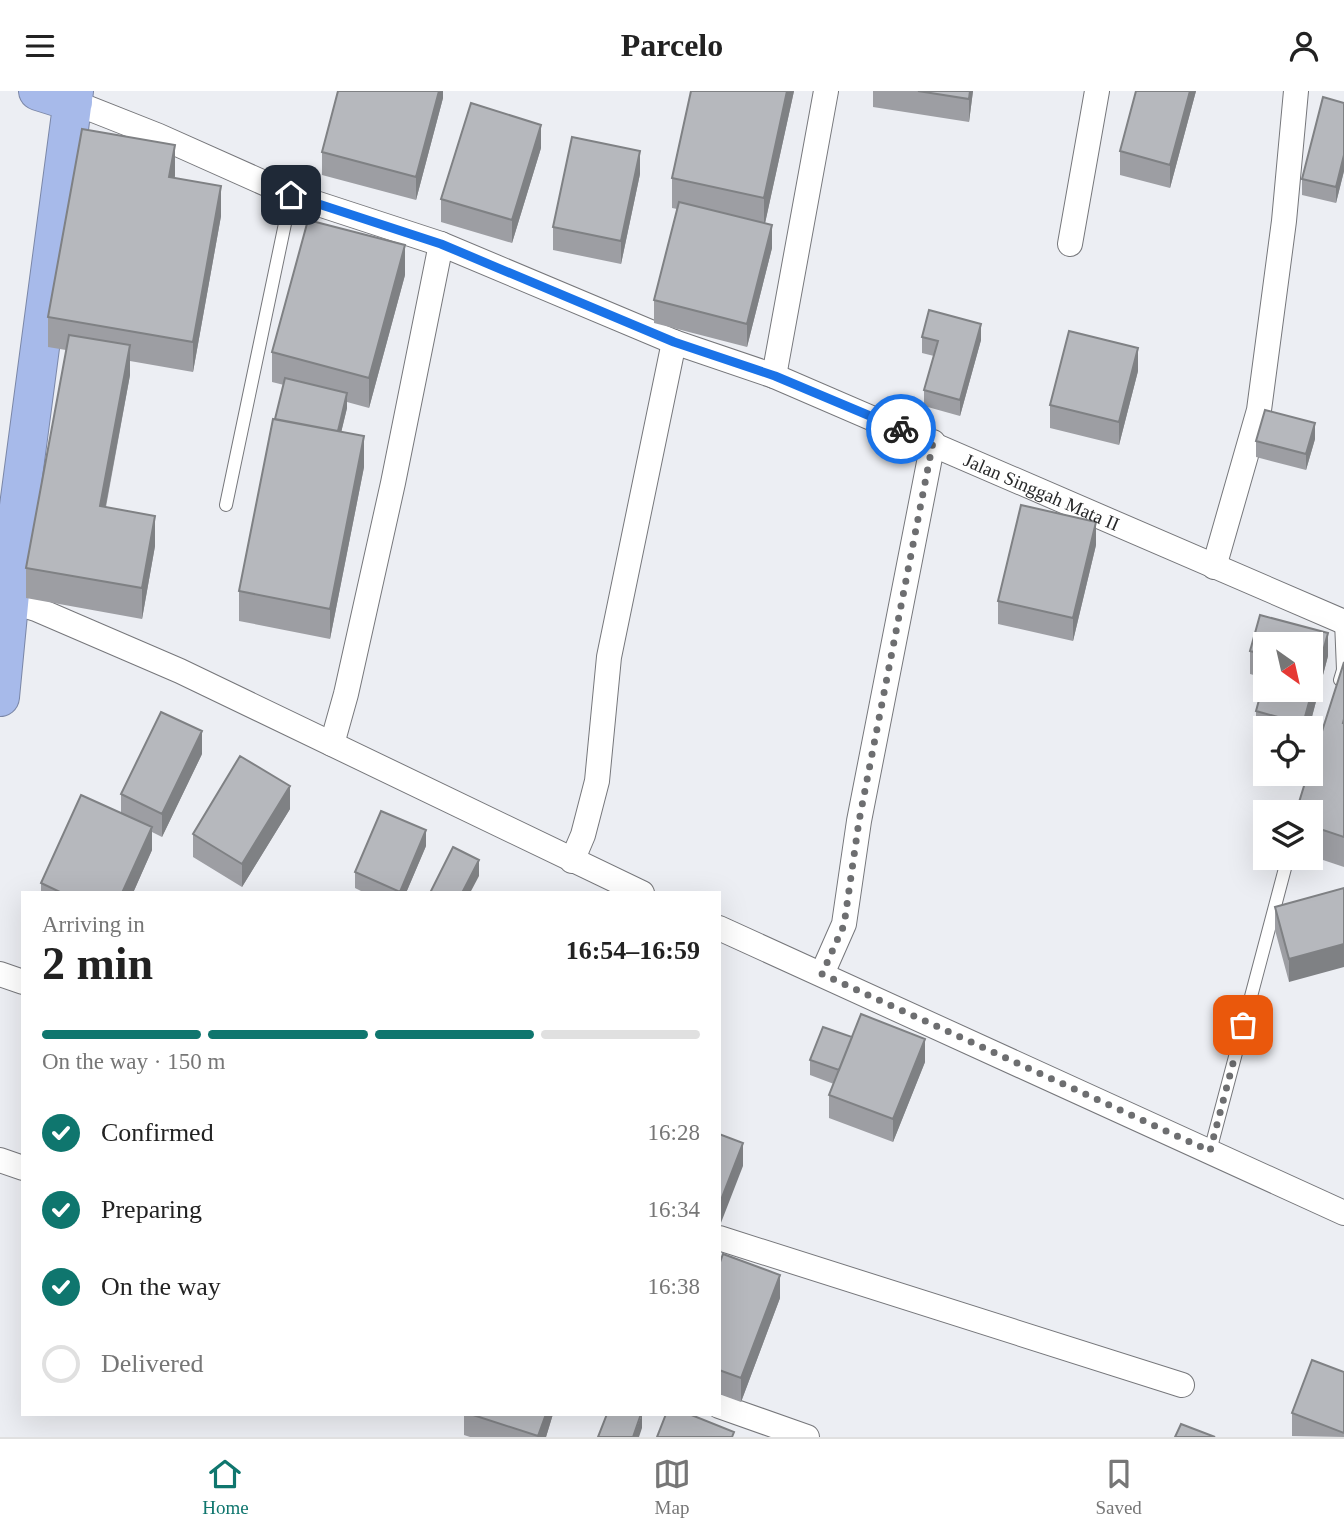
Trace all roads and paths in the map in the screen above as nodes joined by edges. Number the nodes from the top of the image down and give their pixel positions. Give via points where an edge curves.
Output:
1 (826, 91) edge
2 (1097, 91) edge
3 (1296, 91) edge
4 (61, 95) edge
5 (291, 195) junction
6 (441, 244) junction
7 (1070, 244) dead end
8 (674, 342) junction
9 (775, 376) junction
10 (933, 442) junction
11 (226, 505) dead end
12 (1214, 567) junction
13 (7, 592) edge
14 (1343, 622) edge
15 (1335, 696) edge
16 (0, 697) edge
17 (334, 735) junction
18 (572, 861) junction
19 (1285, 870) edge
20 (638, 891) edge
21 (721, 929) edge
22 (0, 974) edge
23 (822, 974) junction
24 (21, 981) edge
25 (1210, 1151) junction
26 (0, 1160) edge
27 (21, 1167) edge
28 (1344, 1213) edge
29 (721, 1239) edge
30 (1182, 1385) dead end
31 (721, 1407) edge
32 (807, 1437) edge

1 - 9 street
2 - 7 street
3 - 12 street via 1259,410
4 - 5 street, Jalan Singgah Mata II
4 - 13 highway
5 - 6 street, Jalan Singgah Mata II
5 - 11 lane
6 - 8 street, Jalan Singgah Mata II
6 - 17 street via 393,483
8 - 9 street, Jalan Singgah Mata II
8 - 18 street via 609,657 597,781
9 - 10 street, Jalan Singgah Mata II
10 - 12 street, Jalan Singgah Mata II
10 - 23 street via 859,821 844,925
12 - 14 street, Jalan Singgah Mata II
13 - 16 highway
13 - 17 street via 36,609
14 - 15 lane via 1343,670
17 - 18 street
18 - 20 street
19 - 25 lane
21 - 23 street
22 - 24 street
23 - 25 street
25 - 28 street
26 - 27 street
29 - 30 street
31 - 32 street

